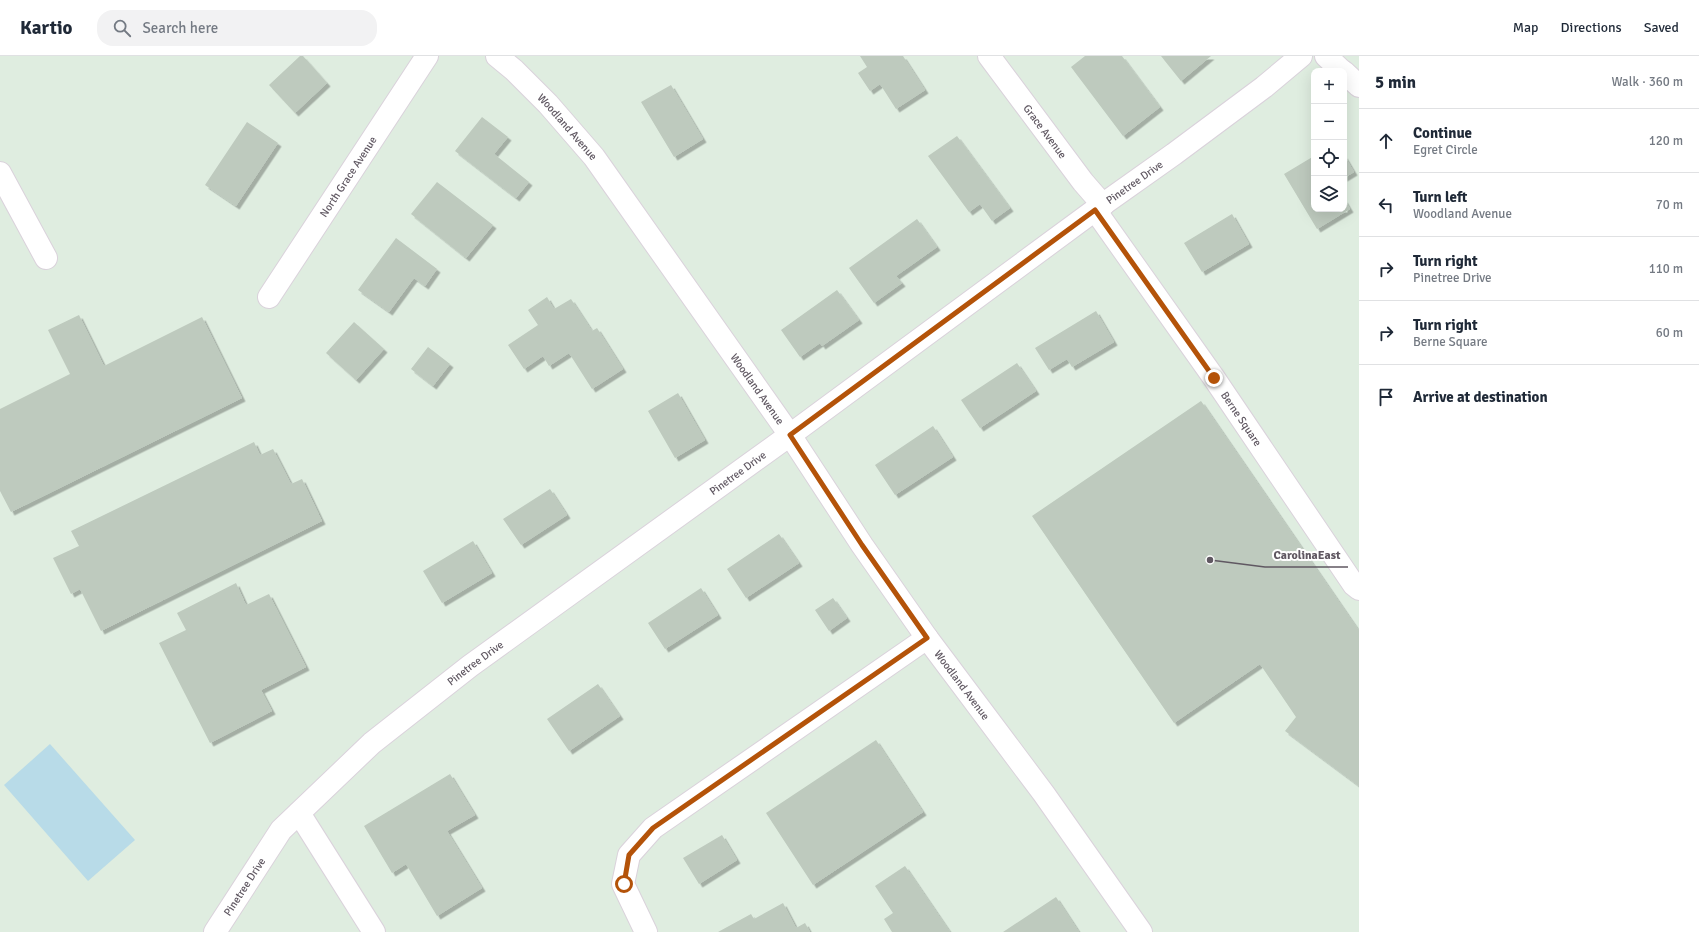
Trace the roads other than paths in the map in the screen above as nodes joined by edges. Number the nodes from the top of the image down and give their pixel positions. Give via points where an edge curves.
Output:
1 (427, 56) edge
2 (497, 56) edge
3 (989, 56) edge
4 (1302, 56) edge
5 (1326, 56) edge
6 (1339, 68) edge
7 (1347, 76) edge
8 (1359, 86) edge
9 (0, 173) edge
10 (1099, 208) junction
11 (46, 258) dead end
12 (269, 297) dead end
13 (790, 435) junction
14 (1359, 589) edge
15 (927, 638) junction
16 (299, 813) junction
17 (215, 932) edge
18 (374, 932) edge
19 (646, 932) edge
20 (1141, 932) edge

1 - 12 street, North Grace Avenue
2 - 13 street, Woodland Avenue via 548,104 594,157
3 - 10 street, Grace Avenue via 1083,182
4 - 10 street, Pinetree Drive
5 - 6 street
7 - 8 street
9 - 11 street
10 - 13 street, Pinetree Drive
10 - 14 street, Berne Square
13 - 15 street, Woodland Avenue
13 - 16 street, Pinetree Drive via 470,666 372,743
15 - 19 street via 653,828 629,855 624,884
15 - 20 street, Woodland Avenue via 1044,794
16 - 17 street, Pinetree Drive via 281,830
16 - 18 street

